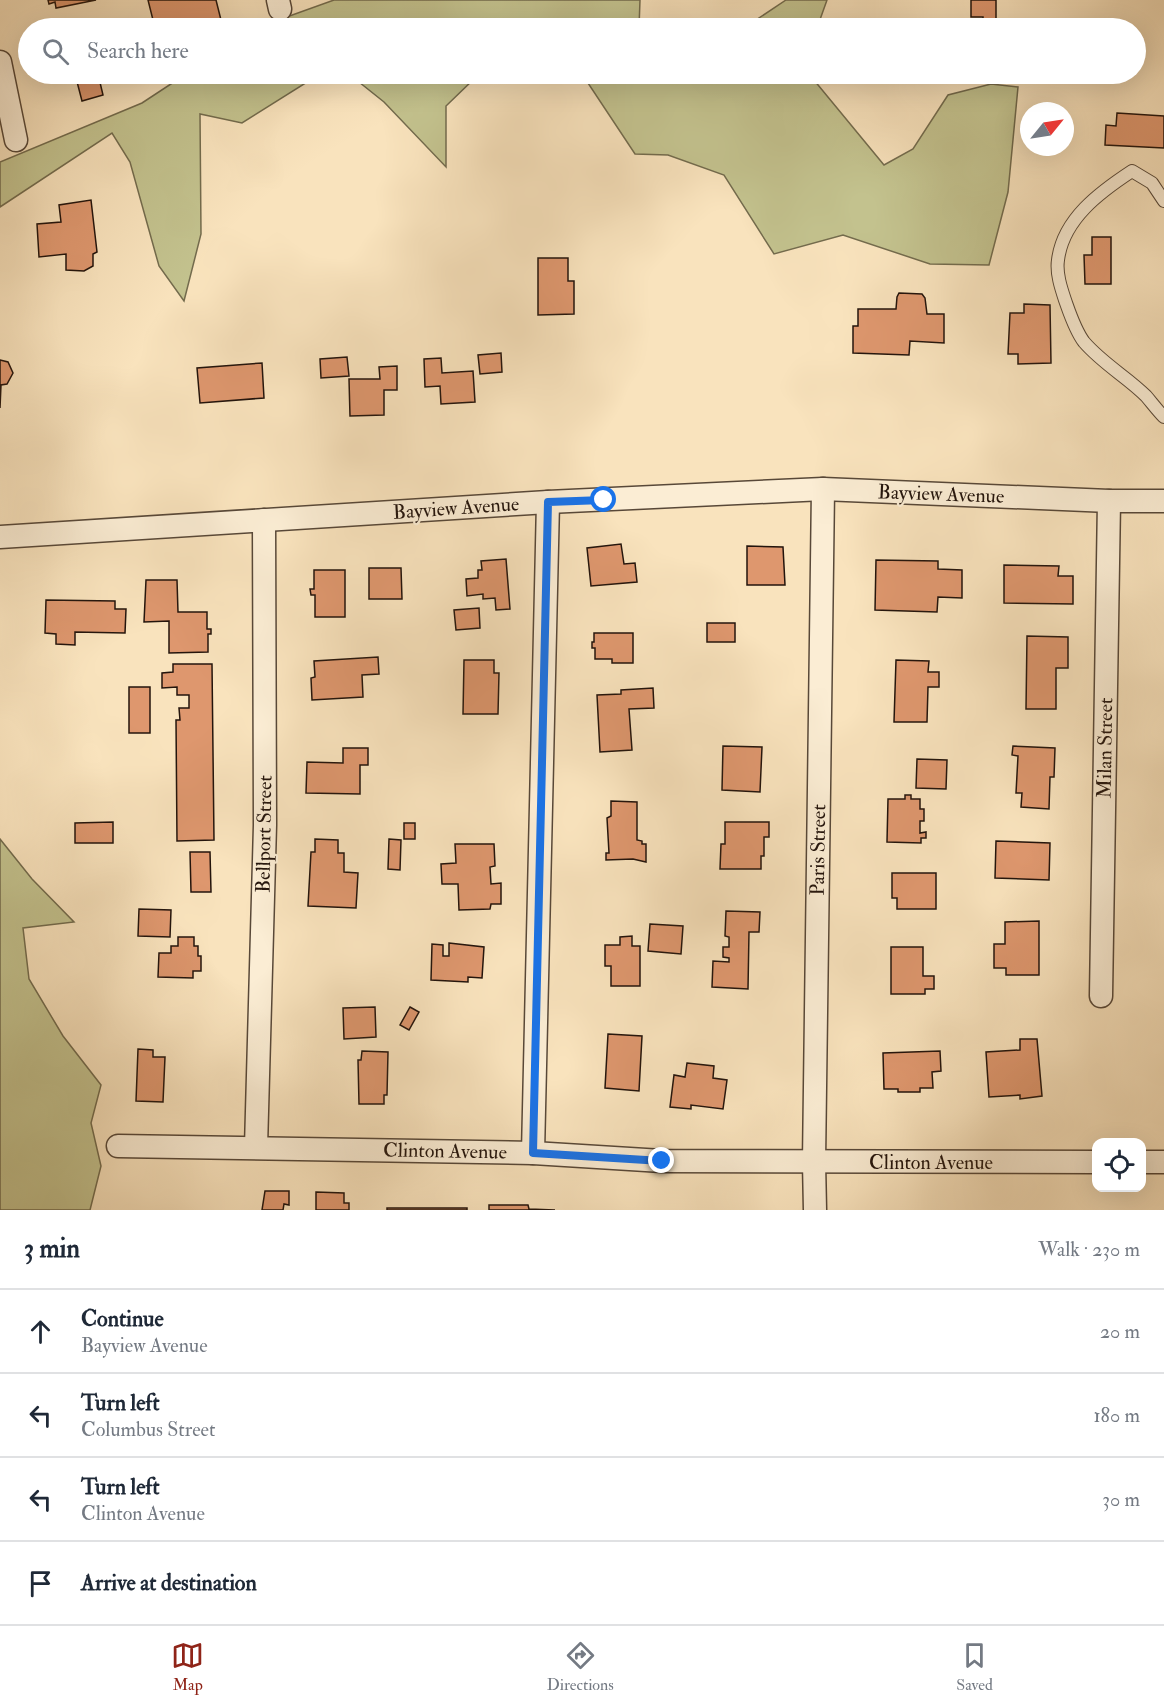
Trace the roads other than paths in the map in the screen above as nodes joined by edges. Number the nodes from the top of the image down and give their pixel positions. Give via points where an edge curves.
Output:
1 (0, 62) edge
2 (16, 140) dead end
3 (1164, 201) edge
4 (1164, 417) edge
5 (823, 489) junction
6 (1109, 501) junction
7 (1164, 501) edge
8 (548, 502) junction
9 (264, 520) junction
10 (0, 537) edge
11 (1101, 996) dead end
12 (118, 1146) dead end
13 (256, 1148) junction
14 (533, 1153) junction
15 (814, 1162) junction
16 (1092, 1162) edge
17 (1146, 1162) edge
18 (1164, 1162) edge
19 (815, 1210) edge

1 - 2 street
3 - 4 lane via 1152,183 1132,171 1079,213 1063,239 1058,261 1060,285 1083,340
5 - 6 street, Bayview Avenue
5 - 8 street, Bayview Avenue
5 - 15 street, Paris Street
6 - 7 street, Bayview Avenue
6 - 11 street, Milan Street
8 - 9 street, Bayview Avenue
8 - 14 street
9 - 10 street, Bayview Avenue
9 - 13 street, Bellport Street via 265,825
12 - 13 street, Clinton Avenue
13 - 14 street, Clinton Avenue
14 - 15 street, Clinton Avenue via 662,1161
15 - 16 street, Clinton Avenue
15 - 19 street, Paris Street
17 - 18 street

